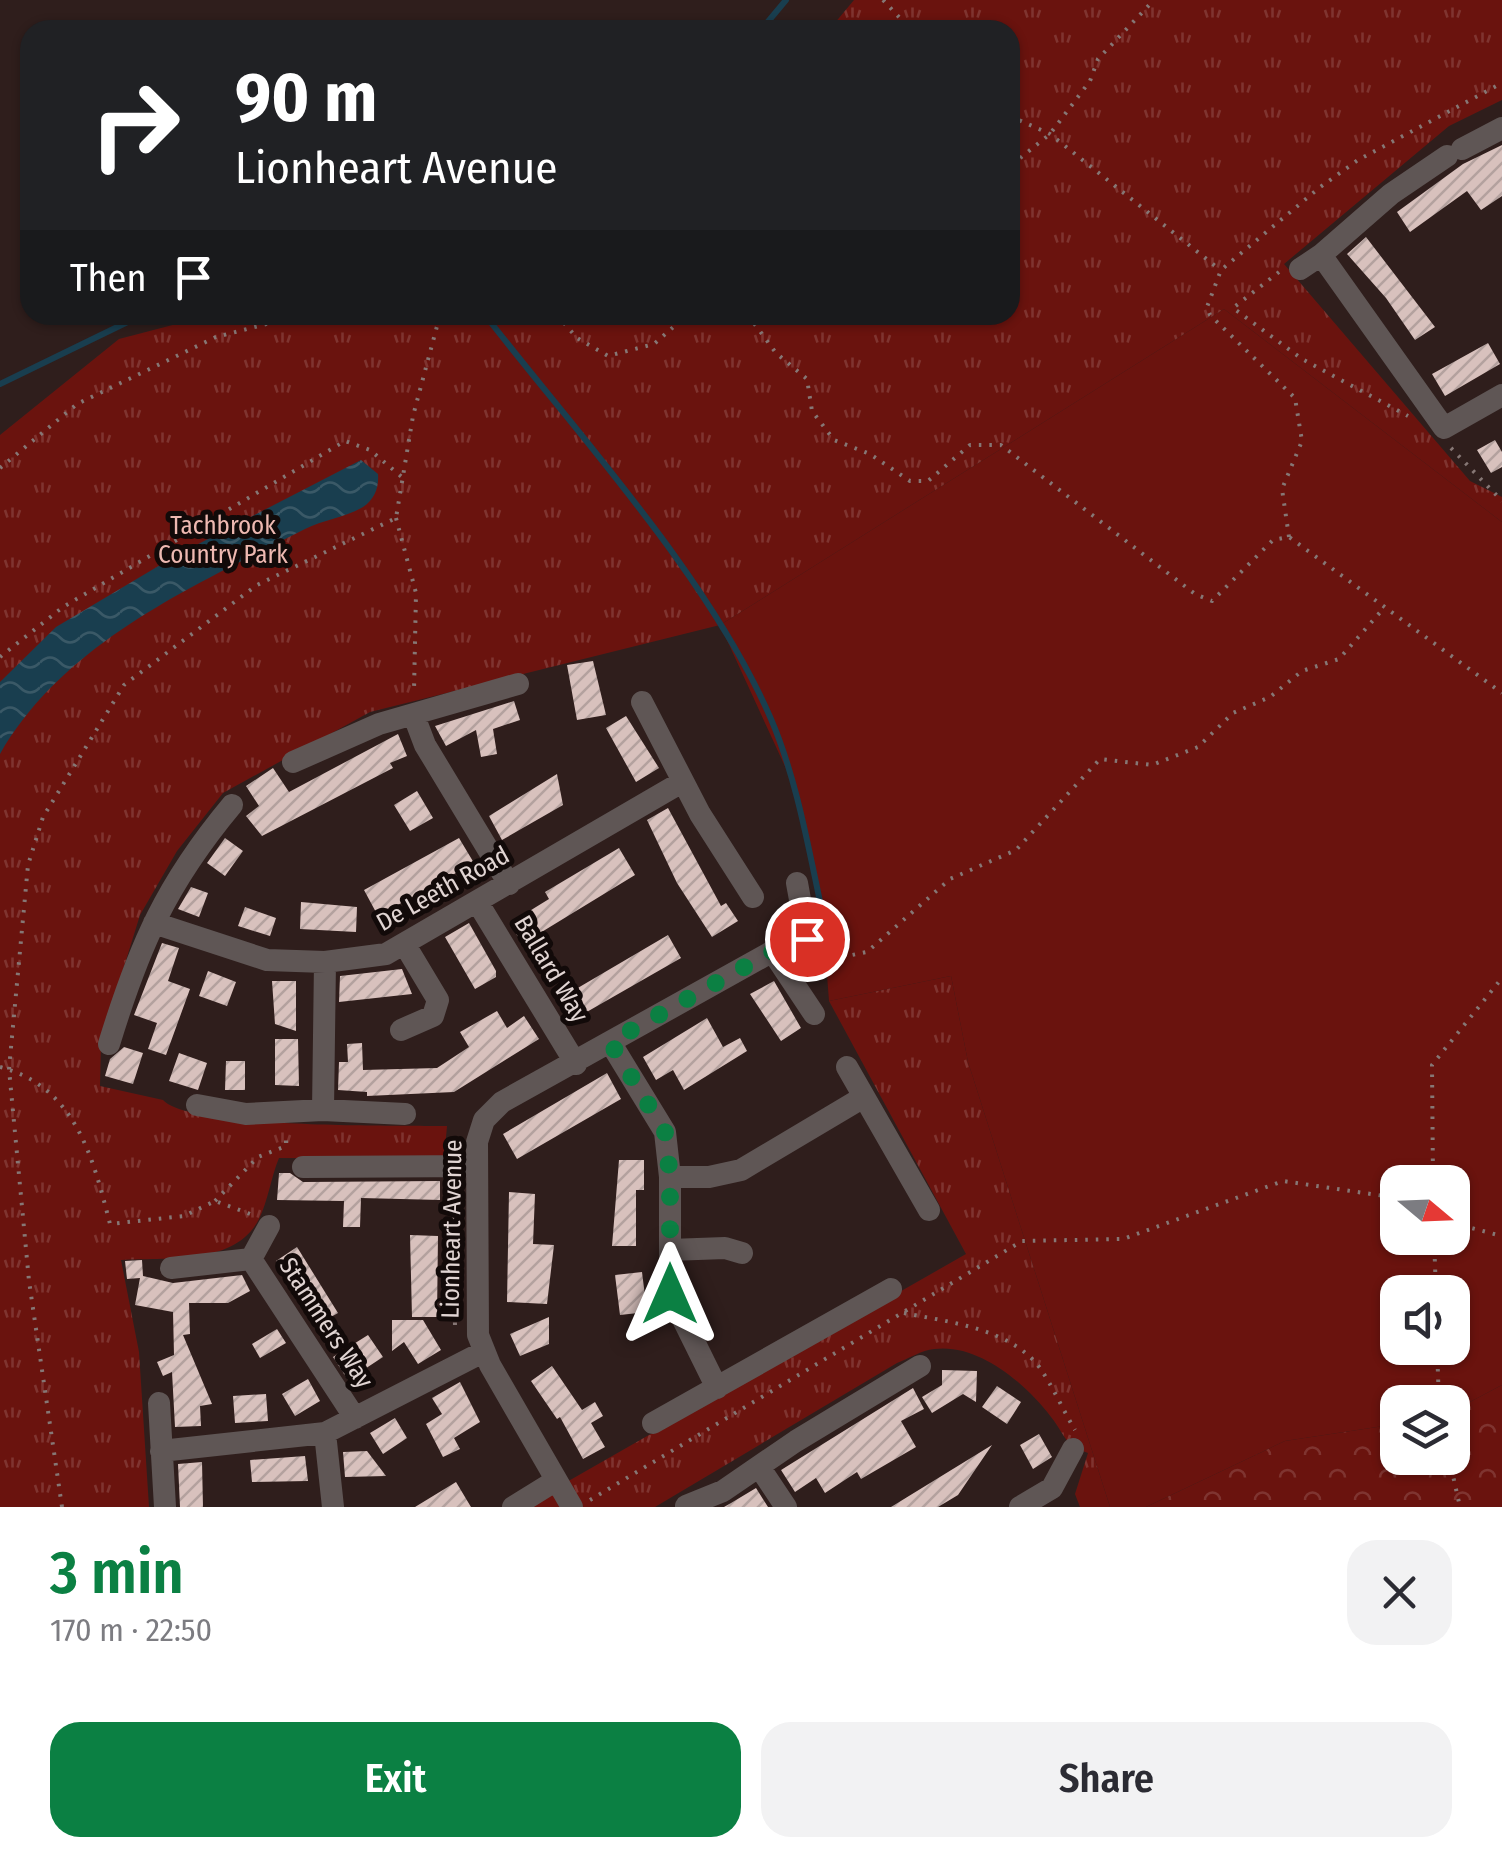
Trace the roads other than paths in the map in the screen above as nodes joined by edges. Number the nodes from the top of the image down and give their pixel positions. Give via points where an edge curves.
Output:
1 (1502, 128) edge
2 (1329, 248) junction
3 (1300, 268) dead end
4 (1502, 395) edge
5 (518, 684) dead end
6 (642, 702) dead end
7 (414, 716) junction
8 (293, 762) dead end
9 (682, 782) junction
10 (232, 805) dead end
11 (797, 882) dead end
12 (509, 884) junction
13 (753, 897) dead end
14 (478, 903) junction
15 (154, 923) junction
16 (805, 928) junction
17 (405, 945) junction
18 (772, 951) junction
19 (325, 962) junction
20 (822, 963) road end
21 (814, 1014) dead end
22 (401, 1030) dead end
23 (610, 1042) junction
24 (109, 1044) dead end
25 (576, 1064) junction
26 (846, 1067) dead end
27 (862, 1098) junction
28 (197, 1105) dead end
29 (323, 1110) junction
30 (406, 1114) dead end
31 (303, 1157) road end
32 (478, 1166) junction
33 (670, 1176) junction
34 (929, 1210) dead end
35 (269, 1226) road end
36 (670, 1250) junction
37 (742, 1253) dead end
38 (250, 1259) junction
39 (171, 1268) dead end
40 (891, 1288) dead end
41 (472, 1357) junction
42 (920, 1366) dead end
43 (717, 1388) junction
44 (159, 1403) dead end
45 (355, 1418) junction
46 (653, 1423) dead end
47 (326, 1433) junction
48 (161, 1450) junction
49 (1074, 1450) road end
50 (760, 1468) junction
51 (555, 1481) junction
52 (1058, 1497) edge
53 (686, 1506) edge
54 (165, 1507) edge
55 (333, 1507) edge
56 (513, 1507) edge
57 (575, 1507) edge
58 (786, 1507) edge
59 (1020, 1507) edge

1 - 2 street via 1391,194
2 - 3 street
2 - 4 street via 1444,428
5 - 7 street
6 - 9 street
7 - 8 street
7 - 12 street
9 - 12 street, De Leeth Road
9 - 13 street
10 - 15 street via 175,881
11 - 16 street
12 - 14 street, De Leeth Road
14 - 17 street, De Leeth Road
14 - 25 street, Ballard Way
15 - 19 street, De Leeth Road via 250,958
15 - 24 street via 136,956
16 - 18 street, Lionheart Avenue
16 - 20 street
17 - 19 street, De Leeth Road
17 - 22 street via 438,1000 434,1016
18 - 21 street
18 - 23 street, Lionheart Avenue
19 - 29 street
23 - 25 street, Lionheart Avenue
23 - 33 street via 665,1132
25 - 32 street, Lionheart Avenue via 492,1110 480,1131
26 - 27 street
27 - 33 street via 741,1170 709,1178
27 - 34 street
28 - 29 street via 246,1114
29 - 30 street
31 - 32 street
32 - 41 street, Lionheart Avenue via 478,1335
33 - 36 street
35 - 38 street, Stammers Way
36 - 37 street
36 - 43 street via 676,1312
38 - 39 street, Stammers Way
38 - 45 street, Stammers Way
40 - 43 street
41 - 45 street
41 - 51 street, Lionheart Avenue
42 - 50 street
43 - 46 street
44 - 48 street
45 - 47 street
47 - 48 street
47 - 55 street
48 - 54 street
49 - 52 street
50 - 53 street
50 - 58 street
51 - 56 street
51 - 57 street, Lionheart Avenue
52 - 59 street

